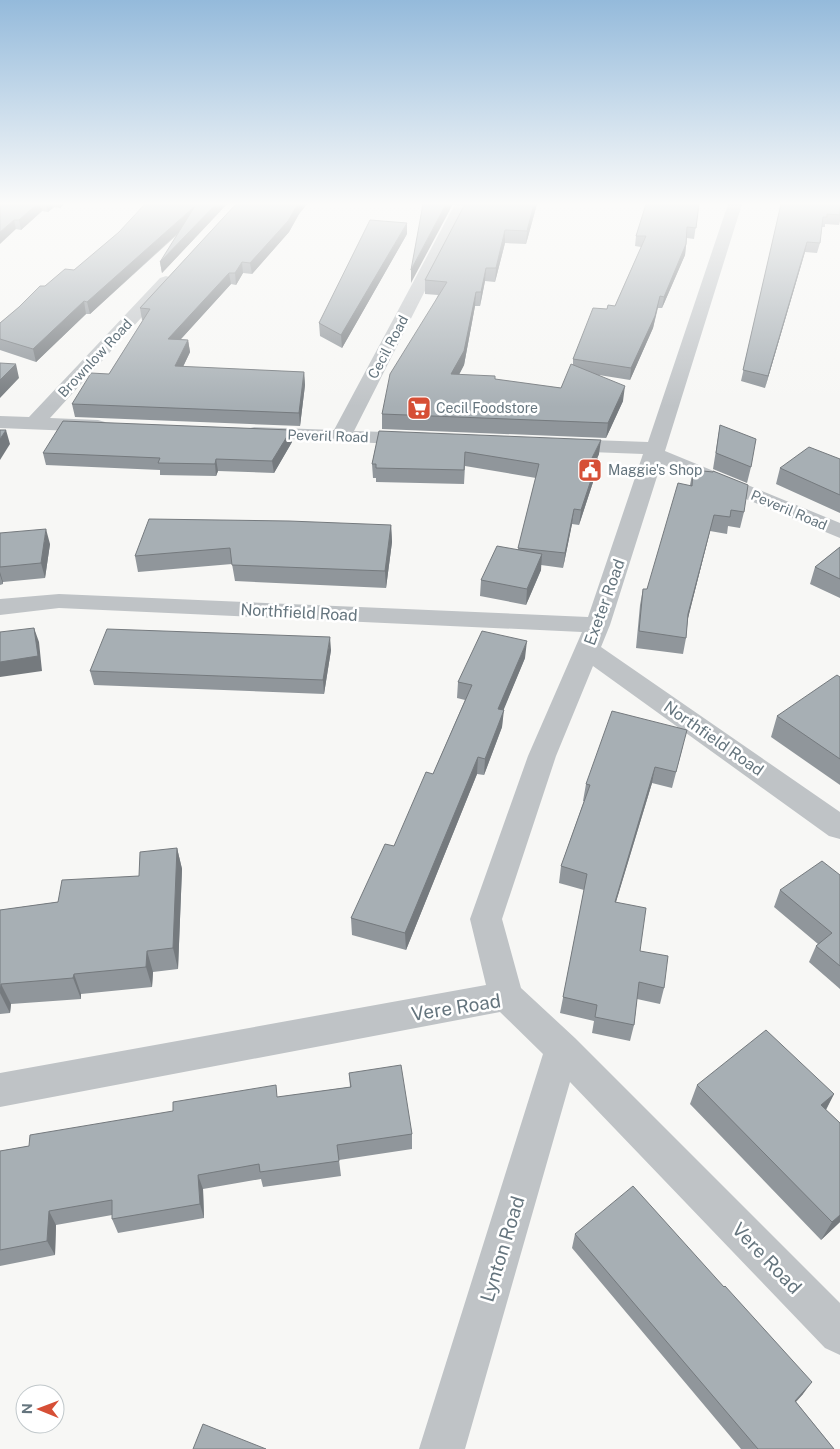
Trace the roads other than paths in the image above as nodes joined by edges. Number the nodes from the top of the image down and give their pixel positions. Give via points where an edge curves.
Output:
1 (175, 272) edge
2 (427, 272) edge
3 (713, 272) edge
4 (0, 422) edge
5 (34, 423) junction
6 (112, 426) edge
7 (231, 432) edge
8 (341, 436) junction
9 (435, 440) edge
10 (541, 444) edge
11 (655, 451) junction
12 (840, 531) edge
13 (0, 608) edge
14 (592, 637) junction
15 (840, 828) edge
16 (506, 996) junction
17 (562, 1049) junction
18 (0, 1090) edge
19 (840, 1333) edge
20 (442, 1449) edge

1 - 5 street, Brownlow Road
2 - 8 street, Cecil Road
3 - 11 street, Exeter Road
4 - 5 street
5 - 6 street
7 - 8 street, Peveril Road
8 - 9 street, Peveril Road
10 - 11 street, Peveril Road
11 - 12 street, Peveril Road
11 - 14 street, Exeter Road
13 - 14 street, Northfield Road via 59,600
14 - 15 street, Northfield Road
14 - 16 street, Exeter Road via 542,756 486,919
16 - 17 street, Vere Road
16 - 18 street, Vere Road
17 - 19 street, Vere Road
17 - 20 street, Lynton Road

